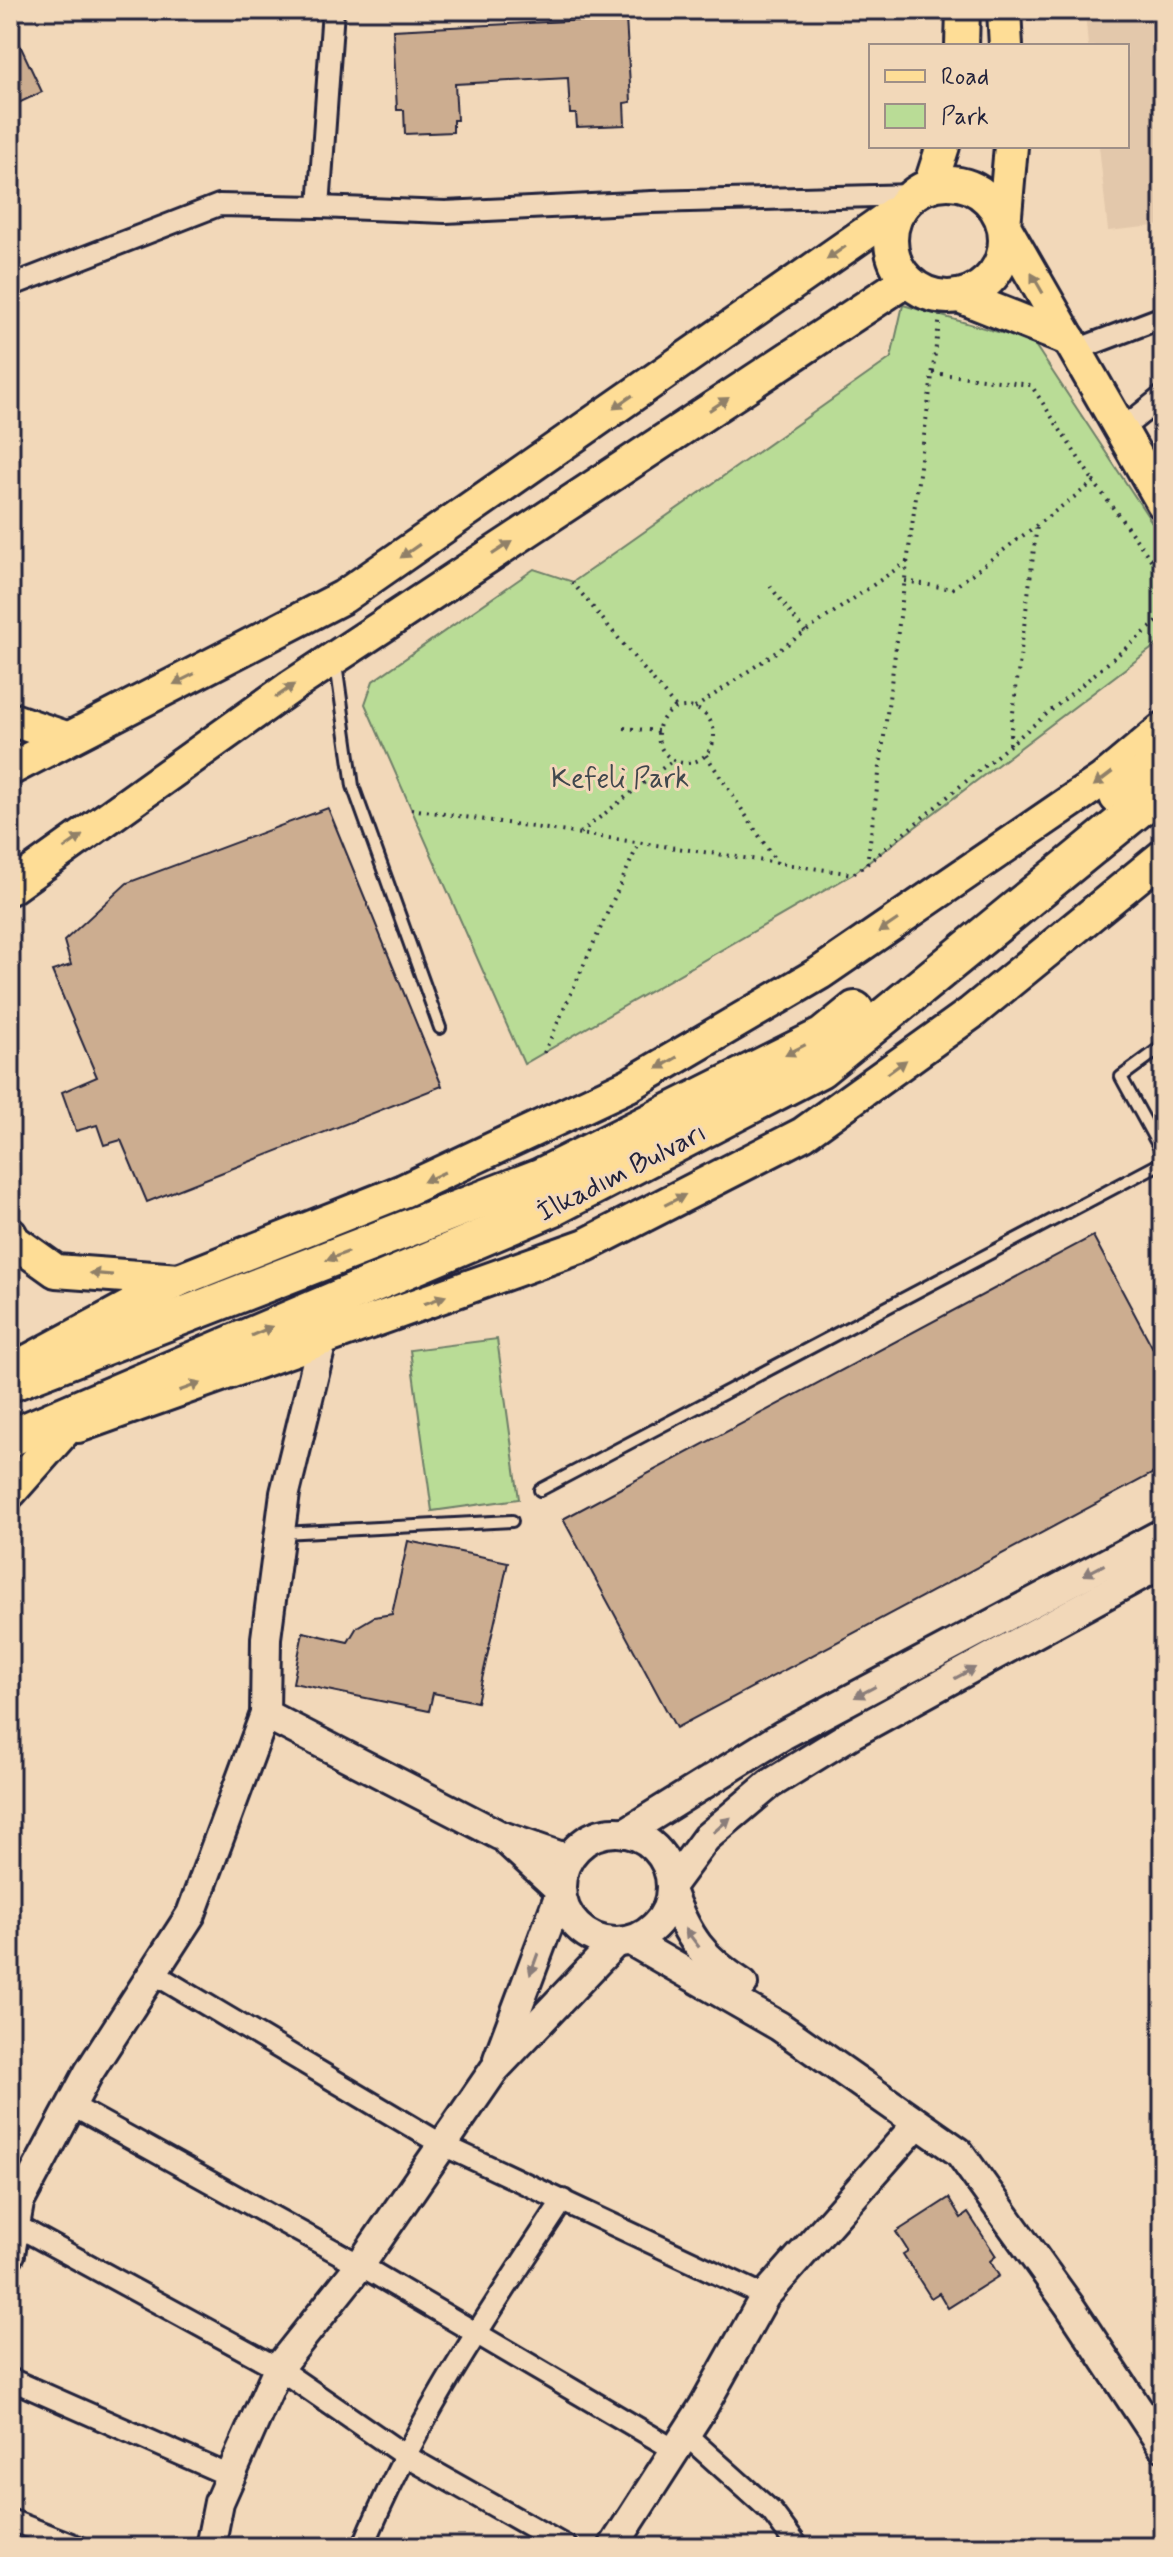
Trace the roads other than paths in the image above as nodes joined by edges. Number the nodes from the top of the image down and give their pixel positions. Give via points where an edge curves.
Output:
1 (333, 10) edge
2 (963, 10) edge
3 (1004, 10) edge
4 (962, 44) edge
5 (1006, 44) edge
6 (942, 148) edge
7 (1011, 148) edge
8 (914, 196) junction
9 (319, 207) junction
10 (1004, 226) junction
11 (907, 280) junction
12 (10, 286) edge
13 (950, 306) junction
14 (1163, 317) edge
15 (1073, 345) junction
16 (1163, 396) edge
17 (1121, 430) junction
18 (1163, 503) edge
19 (335, 658) junction
20 (10, 719) edge
21 (1163, 729) edge
22 (66, 738) junction
23 (1163, 759) edge
24 (10, 769) edge
25 (1163, 789) edge
26 (1163, 856) edge
27 (10, 888) edge
28 (440, 1028) dead end
29 (1163, 1046) edge
30 (1163, 1154) edge
31 (1163, 1162) edge
32 (546, 1192) junction
33 (10, 1234) edge
34 (179, 1280) junction
35 (322, 1341) junction
36 (10, 1371) edge
37 (10, 1383) edge
38 (65, 1430) junction
39 (10, 1438) edge
40 (10, 1447) edge
41 (540, 1490) dead end
42 (10, 1492) edge
43 (512, 1521) dead end
44 (280, 1533) junction
45 (1163, 1533) edge
46 (1163, 1563) edge
47 (265, 1714) junction
48 (625, 1833) junction
49 (499, 1835) junction
50 (568, 1859) junction
51 (671, 1888) junction
52 (561, 1891) junction
53 (623, 1942) junction
54 (153, 1973) junction
55 (494, 2070) junction
56 (71, 2105) junction
57 (917, 2124) junction
58 (441, 2144) junction
59 (946, 2144) junction
60 (563, 2200) junction
61 (15, 2225) junction
62 (10, 2254) edge
63 (360, 2265) junction
64 (765, 2296) junction
65 (475, 2335) junction
66 (278, 2368) junction
67 (10, 2379) edge
68 (680, 2442) junction
69 (1163, 2447) edge
70 (404, 2455) junction
71 (230, 2476) junction
72 (10, 2520) edge
73 (79, 2547) edge
74 (210, 2547) edge
75 (363, 2547) edge
76 (567, 2547) edge
77 (613, 2547) edge
78 (798, 2547) edge

1 - 9 street
2 - 4 main road
3 - 5 main road
6 - 8 main road
7 - 10 main road
8 - 9 street via 445,212
8 - 10 main road via 958,184 984,195
8 - 11 main road via 892,226 891,246
8 -> 22 main road via 343,597
9 - 12 street via 219,205
10 - 13 main road via 1005,244 996,270 977,290
15 -> 10 main road
11 - 13 main road
19 -> 11 main road
13 - 15 main road
14 - 15 street
15 - 17 main road
16 - 17 street
17 - 18 main road
27 -> 19 main road
19 - 28 lane via 353,786
20 - 22 main road
21 -> 34 main road via 1102,780 820,973 629,1085 403,1191
22 - 24 main road
23 -> 32 highway, İlkadım Bulvarı via 823,1036
25 - 32 highway, İlkadım Bulvarı via 820,1069
35 -> 26 main road, İlkadım Bulvarı via 586,1245 803,1134 971,1013
29 - 30 lane via 1121,1077
31 - 41 lane
32 -> 37 highway, İlkadım Bulvarı
39 -> 32 highway, İlkadım Bulvarı
34 -> 33 main road via 56,1271
34 - 36 main road
38 -> 35 main road, İlkadım Bulvarı
35 - 44 street
38 - 40 main road, İlkadım Bulvarı
38 - 42 main road
43 - 44 lane
44 - 47 street via 266,1638
45 -> 48 street via 783,1735
51 -> 46 street via 706,1838 770,1784
47 - 49 street
47 - 54 street via 191,1914
48 - 50 street via 593,1838
48 - 51 street via 657,1850 668,1866
49 - 50 street
49 - 52 street
50 - 52 street
51 - 53 street via 661,1920
59 -> 51 street via 901,2091 713,1965 685,1931
52 - 53 street via 572,1921 599,1940
52 -> 55 street
53 - 55 street
53 - 57 street via 779,2026
54 - 56 street
54 - 58 street
55 - 58 street
56 - 61 street via 19,2203
56 - 63 street
57 - 59 street
57 - 64 street
58 - 60 street
58 - 63 street
59 - 69 street via 959,2152 1069,2305
60 - 64 street
60 - 65 street
61 - 62 street
61 - 66 street
63 - 65 street
63 - 66 street
64 - 68 street
65 - 68 street
65 - 70 street
66 - 70 street
66 - 71 street
67 - 71 street
68 - 77 street
68 - 78 street via 772,2512
70 - 75 street
70 - 76 street
71 - 74 street
72 - 73 street

